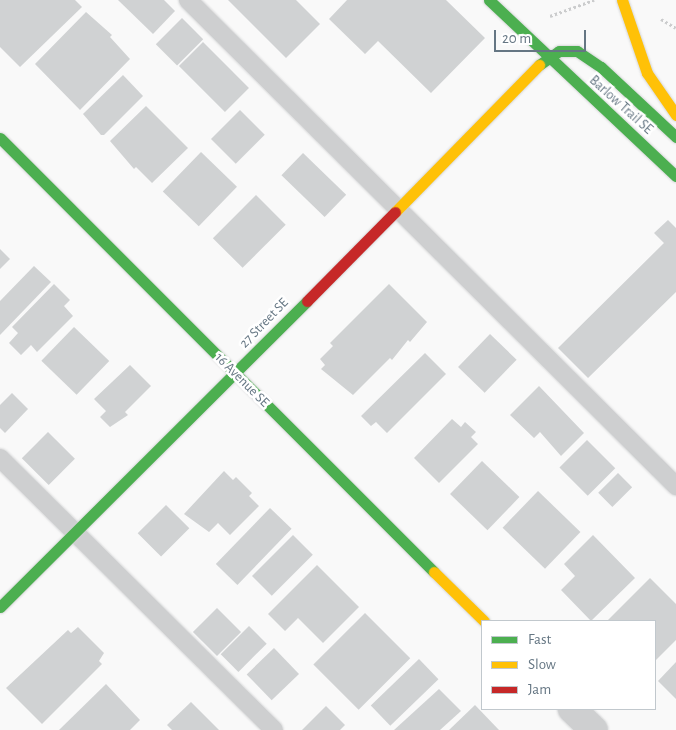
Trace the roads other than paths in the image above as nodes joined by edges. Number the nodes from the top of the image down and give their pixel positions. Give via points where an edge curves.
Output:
1 (188, 0) edge
2 (489, 0) edge
3 (622, 0) edge
4 (547, 57) junction
5 (676, 115) edge
6 (676, 137) edge
7 (0, 138) edge
8 (676, 176) edge
9 (397, 209) junction
10 (236, 373) junction
11 (0, 458) edge
12 (676, 486) edge
13 (75, 532) junction
14 (0, 607) edge
15 (483, 620) edge
16 (573, 710) edge
17 (274, 730) edge
18 (594, 730) edge

1 - 9 lane
2 - 4 street, Barlow Trail SE
3 - 5 street via 647,73
4 - 6 street via 559,50 577,51 601,66
4 - 8 street, Barlow Trail SE
4 - 9 street, 27 Street SE
7 - 10 street, 16 Avenue SE
9 - 10 street, 27 Street SE
9 - 12 lane
10 - 13 street, 27 Street SE
10 - 15 street, 16 Avenue SE
11 - 13 lane
13 - 14 street, 27 Street SE
13 - 17 lane
16 - 18 street

